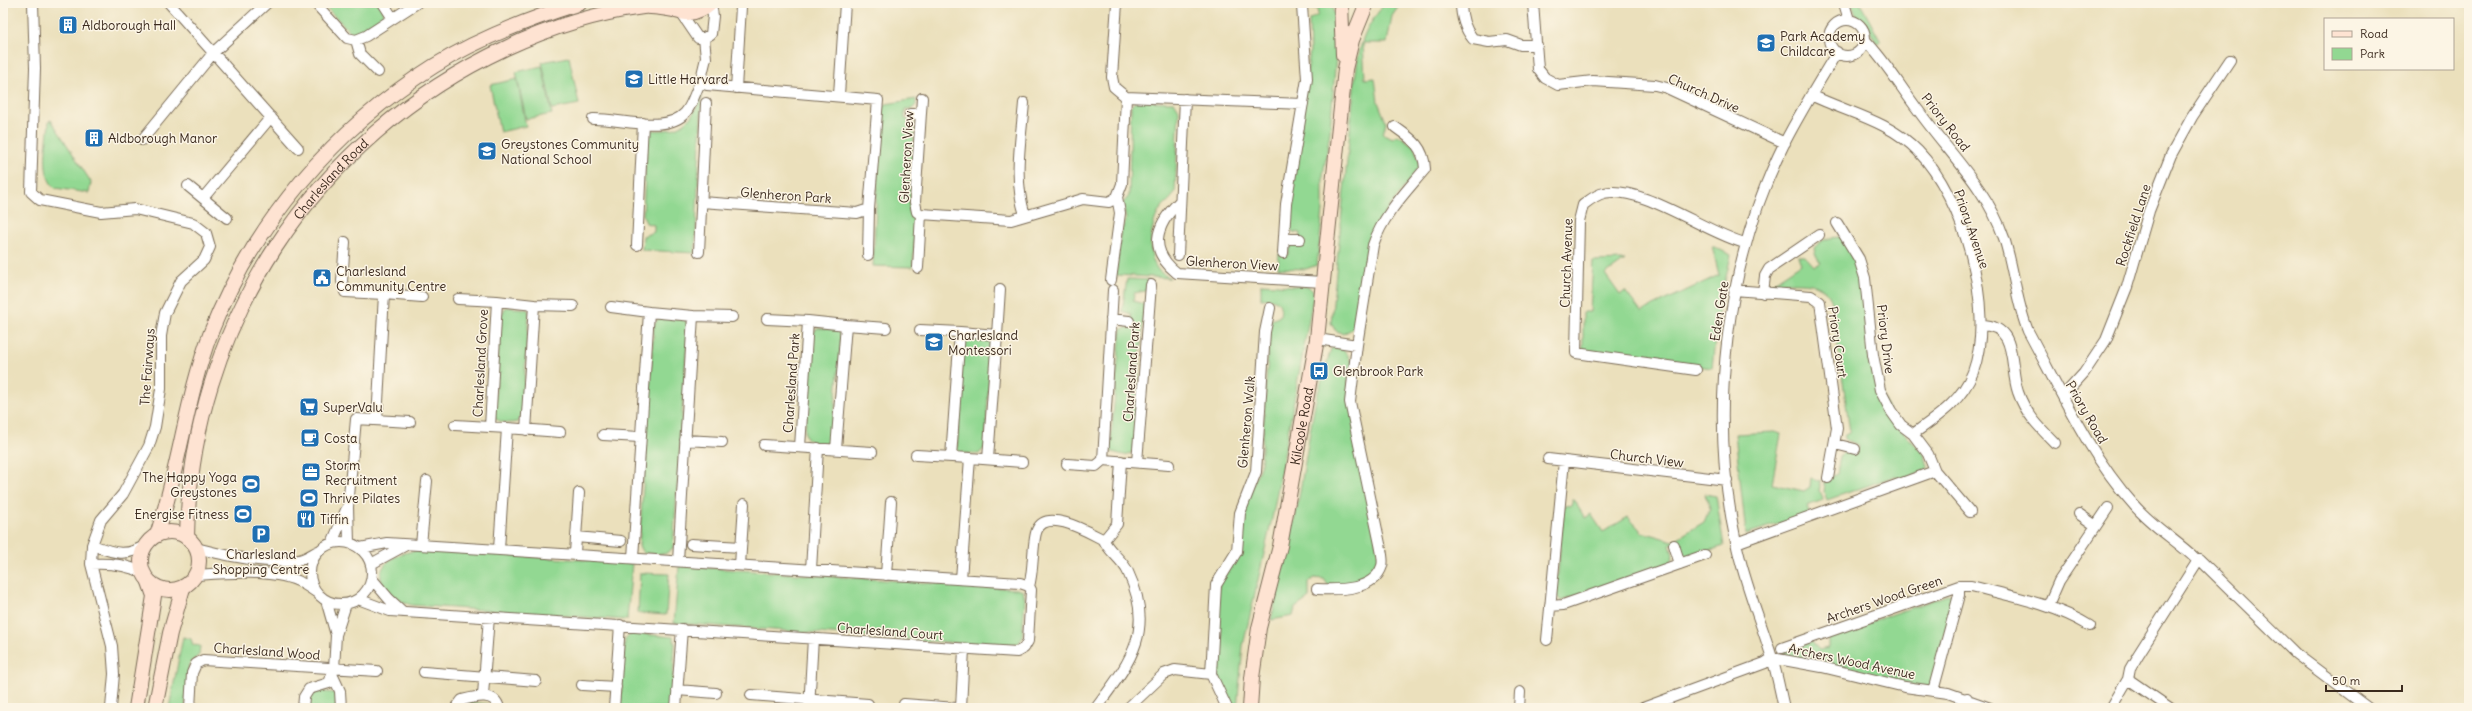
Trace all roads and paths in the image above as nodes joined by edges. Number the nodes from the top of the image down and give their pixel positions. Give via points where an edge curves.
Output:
1 (33, 3) edge
2 (169, 3) edge
3 (267, 3) edge
4 (315, 3) edge
5 (383, 3) edge
6 (417, 3) edge
7 (580, 3) edge
8 (711, 3) edge
9 (845, 3) edge
10 (1117, 3) edge
11 (1341, 3) edge
12 (1367, 3) edge
13 (1462, 3) edge
14 (1533, 3) edge
15 (1844, 3) edge
16 (1302, 6) dead end
17 (741, 8) dead end
18 (674, 9) edge
19 (392, 17) junction
20 (1849, 20) junction
21 (704, 38) junction
22 (356, 40) junction
23 (1865, 40) junction
24 (1537, 45) junction
25 (214, 52) junction
26 (1837, 52) junction
27 (1856, 54) junction
28 (1880, 55) junction
29 (2230, 60) dead end
30 (1345, 69) junction
31 (378, 72) dead end
32 (700, 83) junction
33 (736, 88) junction
34 (839, 95) junction
35 (1811, 95) junction
36 (1126, 97) junction
37 (922, 98) dead end
38 (1184, 99) junction
39 (1024, 102) dead end
40 (706, 103) dead end
41 (1303, 104) junction
42 (910, 114) dead end
43 (921, 114) junction
44 (271, 117) junction
45 (593, 119) dead end
46 (643, 123) junction
47 (1395, 127) dead end
48 (142, 140) dead end
49 (1785, 143) junction
50 (298, 148) dead end
51 (188, 186) dead end
52 (204, 197) junction
53 (1117, 197) junction
54 (701, 202) junction
55 (1179, 202) junction
56 (869, 209) junction
57 (921, 214) junction
58 (1025, 215) junction
59 (227, 218) dead end
60 (1837, 223) dead end
61 (1819, 235) dead end
62 (1285, 239) junction
63 (1300, 239) dead end
64 (345, 242) dead end
65 (1746, 243) junction
66 (637, 245) dead end
67 (699, 252) dead end
68 (1283, 253) dead end
69 (868, 255) dead end
70 (1178, 255) dead end
71 (918, 268) dead end
72 (1323, 282) junction
73 (1152, 284) dead end
74 (1000, 289) dead end
75 (1734, 290) junction
76 (1763, 293) junction
77 (384, 294) junction
78 (422, 297) dead end
79 (458, 299) dead end
80 (497, 301) junction
81 (534, 305) junction
82 (573, 306) dead end
83 (611, 307) dead end
84 (1270, 308) dead end
85 (649, 312) junction
86 (693, 316) junction
87 (732, 317) dead end
88 (767, 319) dead end
89 (1111, 319) junction
90 (808, 321) junction
91 (1129, 321) dead end
92 (846, 325) junction
93 (1981, 325) junction
94 (886, 328) dead end
95 (920, 330) dead end
96 (960, 332) junction
97 (996, 334) junction
98 (1318, 339) junction
99 (1357, 345) junction
100 (1696, 370) dead end
101 (2063, 396) junction
102 (377, 420) junction
103 (410, 422) dead end
104 (455, 425) dead end
105 (490, 427) junction
106 (507, 428) junction
107 (526, 430) junction
108 (560, 432) dead end
109 (1913, 434) junction
110 (603, 435) dead end
111 (640, 437) junction
112 (685, 440) junction
113 (722, 442) dead end
114 (2055, 443) dead end
115 (1835, 444) junction
116 (764, 445) dead end
117 (800, 447) junction
118 (818, 448) junction
119 (1855, 449) dead end
120 (836, 450) junction
121 (872, 452) dead end
122 (916, 455) dead end
123 (951, 457) junction
124 (970, 458) junction
125 (988, 459) junction
126 (1548, 459) dead end
127 (1103, 460) junction
128 (1121, 461) junction
129 (1564, 461) junction
130 (1022, 462) dead end
131 (1138, 462) junction
132 (1067, 464) dead end
133 (1169, 465) dead end
134 (1935, 471) junction
135 (1828, 478) dead end
136 (1727, 480) junction
137 (427, 481) dead end
138 (579, 493) dead end
139 (890, 502) dead end
140 (744, 504) dead end
141 (348, 507) junction
142 (2108, 508) dead end
143 (1970, 512) dead end
144 (2079, 514) dead end
145 (2096, 526) junction
146 (576, 537) junction
147 (152, 540) junction
148 (1104, 540) junction
149 (621, 541) dead end
150 (191, 543) junction
151 (332, 543) junction
152 (349, 543) junction
153 (1736, 543) junction
154 (691, 544) dead end
155 (92, 545) junction
156 (408, 545) junction
157 (421, 545) junction
158 (1674, 545) dead end
159 (741, 547) junction
160 (360, 548) junction
161 (499, 549) junction
162 (319, 551) junction
163 (575, 553) junction
164 (1705, 555) dead end
165 (633, 558) junction
166 (2199, 558) junction
167 (678, 561) junction
168 (91, 564) junction
169 (371, 564) junction
170 (740, 564) junction
171 (1680, 564) junction
172 (811, 570) junction
173 (196, 575) junction
174 (886, 575) junction
175 (146, 577) junction
176 (372, 579) junction
177 (961, 579) junction
178 (1029, 586) junction
179 (1959, 586) junction
180 (182, 588) junction
181 (1317, 589) dead end
182 (316, 592) junction
183 (358, 599) junction
184 (326, 600) junction
185 (346, 604) junction
186 (1550, 606) junction
187 (2048, 606) junction
188 (403, 612) junction
189 (489, 617) junction
190 (620, 625) junction
191 (2090, 626) dead end
192 (682, 629) junction
193 (336, 635) junction
194 (813, 638) junction
195 (1547, 640) dead end
196 (1782, 648) dead end
197 (964, 649) junction
198 (1772, 658) junction
199 (377, 671) dead end
200 (333, 672) junction
201 (424, 672) dead end
202 (1211, 674) junction
203 (485, 676) junction
204 (2128, 679) junction
205 (536, 680) dead end
206 (582, 685) dead end
207 (616, 687) junction
208 (677, 690) junction
209 (1933, 691) junction
210 (1520, 692) dead end
211 (716, 693) dead end
212 (483, 695) junction
213 (751, 695) dead end
214 (1966, 703) edge
215 (809, 704) edge
216 (868, 704) dead end
217 (904, 704) dead end
218 (111, 708) edge
219 (136, 708) edge
220 (155, 708) edge
221 (190, 708) edge
222 (303, 708) edge
223 (341, 708) edge
224 (456, 708) edge
225 (499, 708) edge
226 (614, 708) edge
227 (676, 708) edge
228 (956, 708) edge
229 (960, 708) edge
230 (1096, 708) edge
231 (1128, 708) edge
232 (1227, 708) edge
233 (1250, 708) edge
234 (1519, 708) edge
235 (1643, 708) edge
236 (1784, 708) edge
237 (1990, 708) edge
238 (2111, 708) edge
239 (2170, 708) edge
240 (2368, 708) edge

1 - 155 street, The Fairways via 35,68 30,192 40,200 101,212 135,209 193,223 206,232 210,247 204,260 181,281 165,313 161,336 161,389 155,427 149,446 123,494 101,520
2 - 25 street
3 - 25 street
4 - 22 street via 347,38
5 - 19 street
6 - 19 street
7 - 147 main road, Charlesland Road via 512,26 434,66 365,117 300,183 260,238 238,276 212,331 192,389 172,486
8 - 18 main road, Charlesland Road via 697,12
8 - 21 street via 711,34
9 - 34 street
10 - 36 street via 1112,77 1114,87
11 - 30 main road
12 - 30 main road via 1352,40
13 - 24 street via 1461,12 1465,29 1473,39 1489,42 1507,40 1521,45
14 - 24 street, Church Drive
15 - 20 street
16 - 41 street, Glenheron View via 1307,80
17 - 33 street
18 - 21 street via 698,38
18 - 150 main road, Charlesland Road via 645,7 576,22 532,36 432,88 396,113 344,159 281,236 234,322 212,380 203,414 187,508
19 - 22 street via 366,36
20 - 23 street via 1859,24
20 - 26 street via 1837,23 1830,33 1830,44
21 - 32 street via 706,58
22 - 31 street via 360,54
23 - 27 street
23 - 28 street, Priory Road
24 - 49 street, Church Drive via 1538,69 1545,78 1558,85 1594,81 1661,87
25 - 44 street
25 - 48 street
26 - 27 street via 1846,56
26 - 35 street, Eden Gate
27 - 28 street
28 - 101 street, Priory Road via 1918,110 1960,161 1991,210 2003,237 2021,315
29 - 101 street, Rockfield Lane via 2192,117 2171,155 2150,211 2127,287 2106,340 2084,373
30 - 72 main road, Kilcoole Road
32 - 33 street
32 - 46 street via 687,111 676,121 664,124
33 - 34 street
34 - 56 street via 878,100
35 - 49 street, Eden Gate
35 - 93 street, Priory Avenue via 1892,129 1917,150 1937,173 1954,207 1967,246 1976,278
36 - 38 street
36 - 53 street via 1122,184
37 - 43 street, Glenheron View
38 - 41 street
38 - 55 street, Glenheron View
39 - 58 street via 1018,180
40 - 54 street
41 - 62 street, Glenheron View via 1286,204
42 - 43 street
43 - 57 street, Glenheron View via 915,202 917,212
44 - 50 street
44 - 52 street
45 - 46 street
46 - 66 street
47 - 99 street via 1418,143 1425,169 1395,205 1378,231
49 - 65 street, Eden Gate
51 - 52 street
52 - 59 street
53 - 58 street, Glenheron View via 1109,202 1083,199
53 - 89 street, Charlesland Park via 1120,213
54 - 56 street, Glenheron Park via 858,213
54 - 67 street
55 - 70 street, Glenheron View
55 - 72 street, Glenheron View via 1165,216 1158,231 1158,250 1166,264 1177,273
56 - 69 street
57 - 58 street, Glenheron View via 1011,220
57 - 71 street, Glenheron View
60 - 109 street, Priory Drive via 1859,259 1865,278 1873,355 1880,390 1901,425
61 - 76 street via 1769,269 1764,276
62 - 63 street
62 - 68 street, Glenheron View
64 - 77 street via 342,281 345,292
65 - 75 street, Eden Gate
65 - 100 street, Church Avenue via 1638,196 1606,192 1583,205 1579,221 1576,353
72 - 98 main road, Kilcoole Road
73 - 131 street, Charlesland Park
74 - 97 street
75 - 76 street, Priory Court
75 - 136 street, Eden Gate via 1723,371 1722,422
76 - 115 street, Priory Court via 1811,296 1820,302 1837,428
77 - 78 street
77 - 102 street
79 - 80 street, Charlesland Grove
80 - 81 street, Charlesland Grove
80 - 105 street, Charlesland Grove
81 - 82 street, Charlesland Grove
81 - 107 street
83 - 85 street
84 - 202 street, Glenheron Walk via 1265,332 1256,472 1240,513 1237,551 1216,585
85 - 86 street
85 - 111 street
86 - 87 street
86 - 112 street
88 - 90 street, Charlesland Park
89 - 91 street
89 - 127 street, Charlesland Park
90 - 92 street, Charlesland Park
90 - 117 street, Charlesland Park
92 - 94 street, Charlesland Park
92 - 120 street
93 - 109 street, Priory Avenue via 1978,354 1962,392 1947,410
93 - 114 street via 1992,325 2004,335 2009,344 2017,391 2030,418
95 - 96 street
96 - 97 street
96 - 123 street
97 - 125 street
98 - 99 street
98 - 233 main road, Kilcoole Road via 1280,546 1259,628
99 - 181 street via 1350,402 1380,544 1382,565 1374,579 1358,587
101 - 166 street, Priory Road via 2100,461 2134,505 2151,523 2196,559
102 - 103 street
102 - 141 street via 356,419
104 - 105 street, Charlesland Grove
105 - 106 street, Charlesland Grove
106 - 107 street, Charlesland Grove
106 - 161 street
107 - 108 street, Charlesland Grove
109 - 134 street, Priory Drive via 1928,454
110 - 111 street
111 - 165 street
112 - 113 street
112 - 167 street
115 - 119 street
115 - 135 street, Priory Court
116 - 117 street, Charlesland Park
117 - 118 street, Charlesland Park
118 - 120 street, Charlesland Park
118 - 172 street
120 - 121 street, Charlesland Park
122 - 123 street
123 - 124 street
124 - 125 street
124 - 177 street
125 - 130 street
126 - 129 street, Church View
127 - 128 street
127 - 132 street via 1096,466
128 - 131 street
128 - 148 street via 1117,524
129 - 136 street, Church View
129 - 186 street
131 - 133 street
134 - 143 street, Priory Drive
134 - 153 street
136 - 153 street, Eden Gate
137 - 157 street
138 - 146 street
139 - 174 street
140 - 159 street
141 - 151 street
141 - 152 street
142 - 145 street
144 - 145 street
145 - 187 street via 2059,581
146 - 149 street
146 - 163 street
147 - 150 main road via 174,533
147 - 155 street via 134,552 112,553
147 - 175 main road via 141,560
148 - 178 street via 1061,521 1051,520 1043,523 1037,530 1033,574
148 - 230 street via 1123,562 1136,590 1140,623 1134,653
150 - 162 street via 211,553 241,558 299,560
150 - 173 main road via 199,564
151 - 152 street
151 - 162 street
152 - 160 street
153 - 198 street, Eden Gate
154 - 159 street
155 - 168 street, The Fairways
156 - 157 street
156 - 160 street via 387,543
156 - 169 street
157 - 161 street
158 - 171 street
159 - 170 street
160 - 169 street
161 - 163 street
162 - 182 street via 310,566 310,575
163 - 165 street
164 - 171 street
165 - 167 street
166 - 204 street via 2138,655
166 - 240 street, Priory Road via 2296,654
167 - 170 street
168 - 175 street via 110,563 134,568
168 - 218 street, The Fairways via 112,646 114,674
169 - 176 street
170 - 172 street
171 - 186 street via 1562,605
172 - 174 street
173 - 180 main road
173 - 182 street via 228,572 280,576 297,580
174 - 177 street
175 - 180 main road via 162,589
175 - 219 main road via 154,596
176 - 183 street
176 - 188 street
177 - 178 street via 1020,583
178 - 197 street, Charlesland Court via 1032,590 1028,640 1024,648 1017,652
179 - 187 street via 1971,586
179 - 196 street, Archers Wood Green
179 - 209 street, Archers Wood Green via 1959,595
180 - 220 main road
182 - 184 street
183 - 185 street
183 - 188 street via 390,611
184 - 185 street
184 - 193 street, Charlesland Wood
185 - 193 street, Charlesland Wood
186 - 195 street
187 - 191 street
188 - 189 street
189 - 190 street
189 - 203 street
190 - 192 street, Charlesland Court
190 - 207 street
192 - 194 street, Charlesland Court
192 - 208 street
193 - 200 street, Charlesland Wood
194 - 197 street, Charlesland Court
194 - 215 street
197 - 229 street
198 - 209 street, Archers Wood Avenue
198 - 235 street, Archers Wood Avenue via 1765,664
198 - 236 street, Eden Gate
199 - 200 street, Charlesland Wood
200 - 221 street, Charlesland Wood via 203,660 196,664 192,673
200 - 222 street, Charlesland Wood via 329,683 309,689 304,697
200 - 223 street, Charlesland Wood via 340,691
201 - 203 street
202 - 231 street via 1175,670 1164,674
202 - 232 street, Glenheron Walk
203 - 205 street
203 - 212 street
204 - 238 street
204 - 239 street
206 - 207 street
207 - 226 street
208 - 211 street
208 - 227 street
209 - 214 street, Archers Wood Avenue
210 - 234 street
212 - 224 street via 462,700
212 - 225 street via 495,701
213 - 215 street
214 - 237 street, Archers Wood Avenue
215 - 216 street
217 - 228 street

